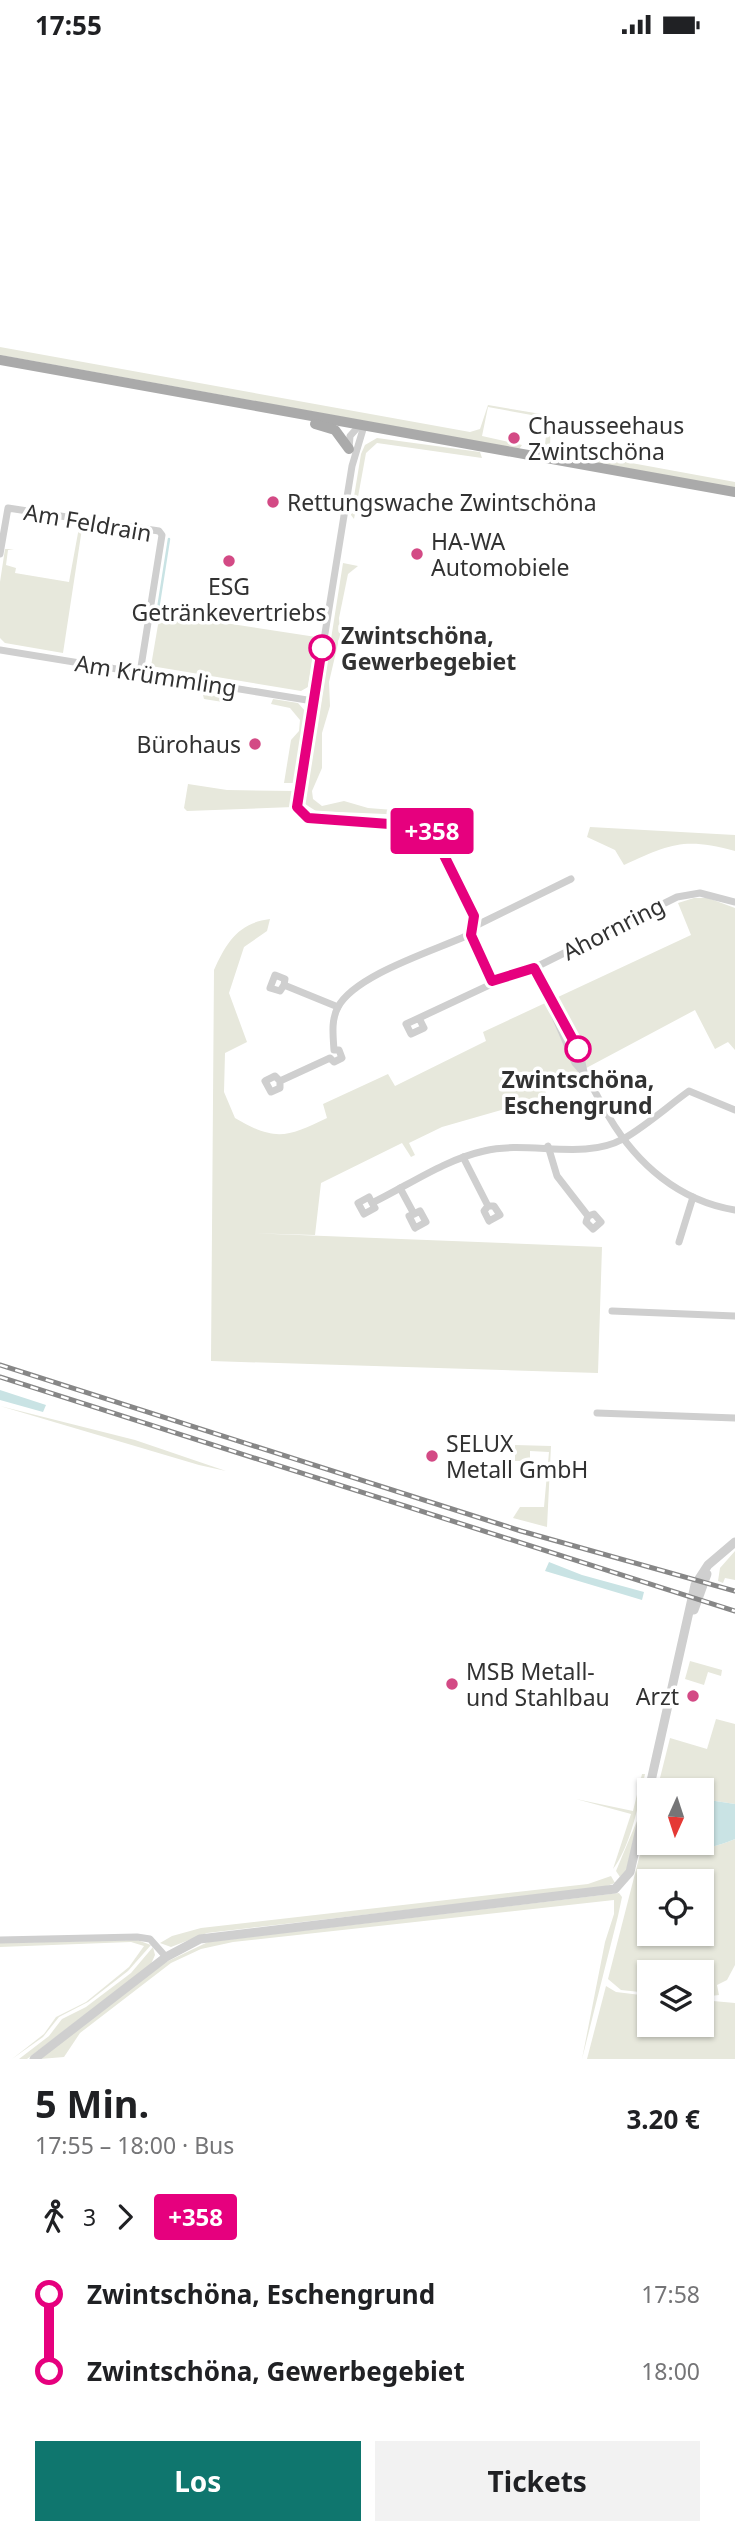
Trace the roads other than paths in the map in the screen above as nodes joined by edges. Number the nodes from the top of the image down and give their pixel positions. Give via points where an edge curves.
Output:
1 (0, 359) edge
2 (269, 408) junction
3 (362, 426) junction
4 (349, 449) junction
5 (352, 466) junction
6 (735, 492) edge
7 (0, 554) edge
8 (0, 650) edge
9 (140, 673) junction
10 (313, 701) junction
11 (571, 879) dead end
12 (735, 902) edge
13 (473, 928) junction
14 (534, 968) junction
15 (496, 982) junction
16 (284, 985) dead end
17 (338, 1007) junction
18 (419, 1018) dead end
19 (334, 1050) junction
20 (330, 1058) junction
21 (280, 1081) dead end
22 (735, 1109) edge
23 (623, 1139) junction
24 (548, 1146) junction
25 (463, 1157) junction
26 (400, 1188) junction
27 (693, 1197) junction
28 (372, 1203) dead end
29 (488, 1206) dead end
30 (735, 1210) edge
31 (414, 1214) dead end
32 (588, 1216) dead end
33 (678, 1242) dead end
34 (612, 1311) dead end
35 (735, 1317) edge
36 (597, 1413) dead end
37 (735, 1418) edge
38 (735, 1542) edge
39 (652, 1778) edge
40 (637, 1842) edge
41 (0, 1940) edge
42 (166, 1957) junction
43 (34, 2059) edge

1 - 2 main road
2 - 3 main road
2 - 4 main road via 335,430
3 - 4 street via 351,436
3 - 5 street
3 - 6 main road
4 - 5 street
5 - 10 street
7 - 9 street, Am Feldrain via 8,508 159,531 162,535
8 - 9 street, Am Krümmling
9 - 10 street, Am Krümmling
10 - 13 street via 297,799 301,812 308,818 430,827 474,916
11 - 13 street
12 - 14 street, Ahornring via 700,893 677,897
13 - 15 street via 472,937
13 - 17 street via 466,936 365,981
14 - 15 street, Ahornring
14 - 23 street via 575,1063
15 - 18 street, Ahornring
16 - 17 street
17 - 19 street
19 - 20 street
19 - 20 street via 339,1050 342,1058 334,1062
20 - 21 street
22 - 23 street via 689,1091
23 - 24 street via 584,1148
23 - 27 street via 653,1172
24 - 25 street via 500,1147
24 - 32 street via 557,1177
25 - 26 street
25 - 29 street
26 - 28 street
26 - 31 street
27 - 30 street
27 - 33 street
34 - 35 street
36 - 37 street
38 - 39 street via 708,1565 695,1585
40 - 42 street via 630,1872 621,1885 608,1891 212,1936
41 - 42 street via 145,1937
42 - 43 street

